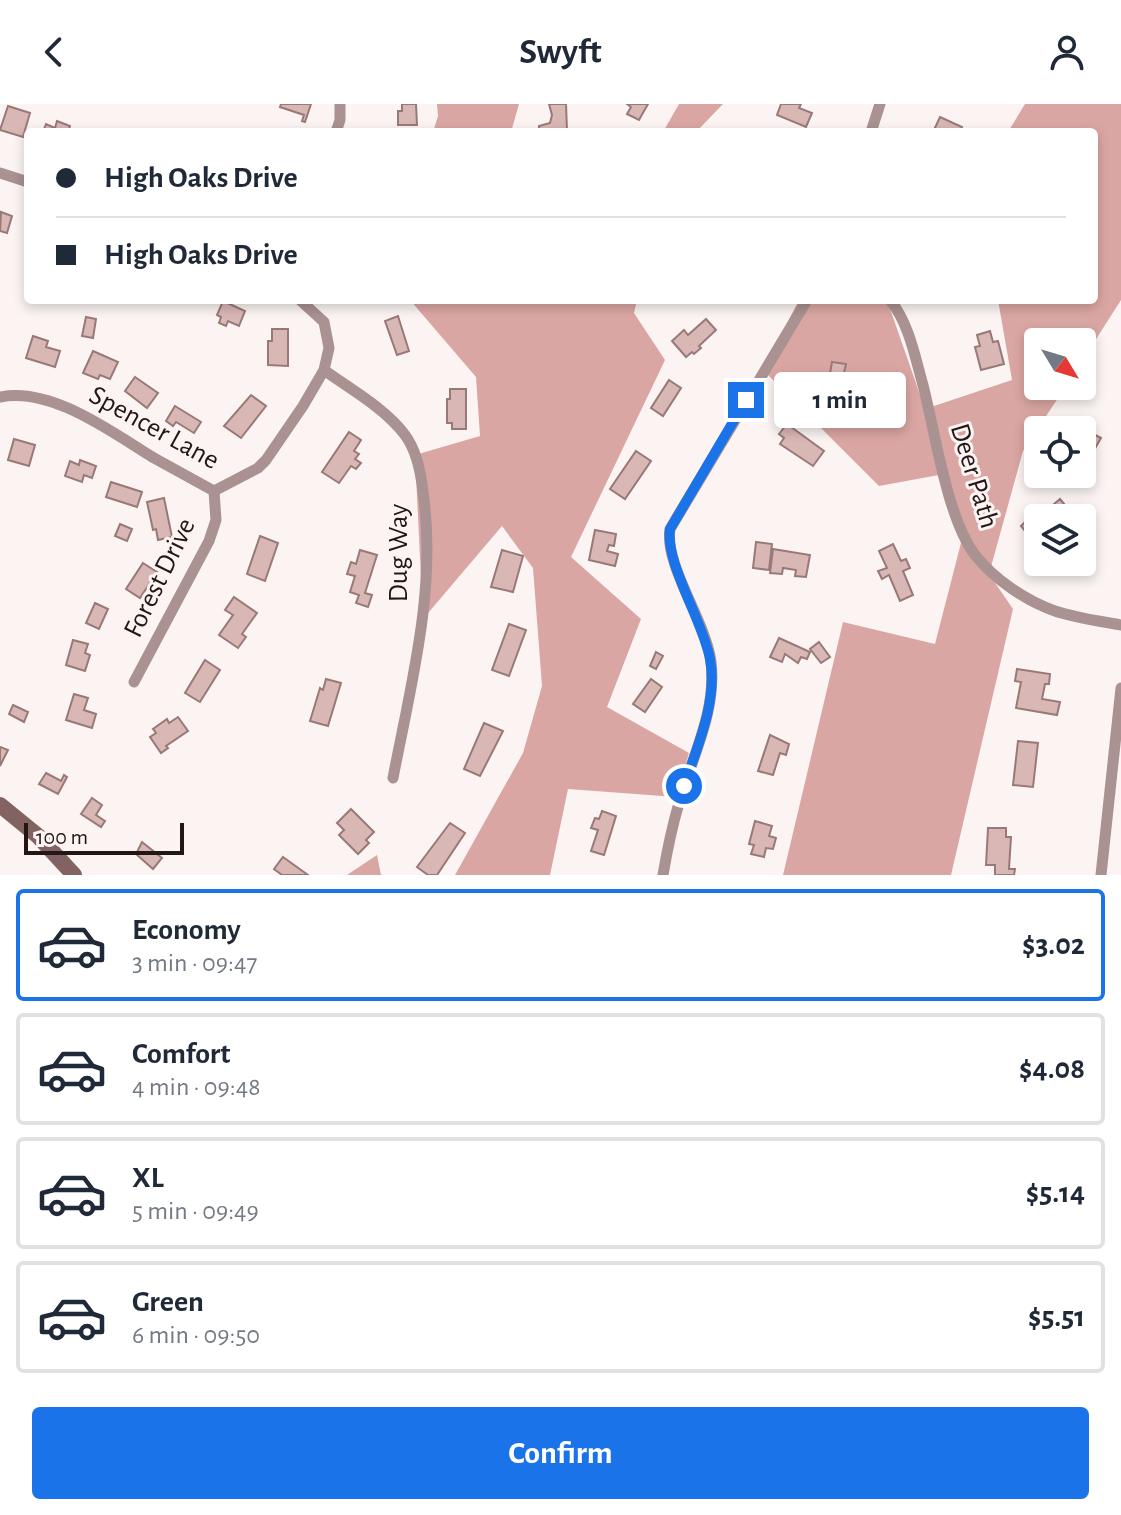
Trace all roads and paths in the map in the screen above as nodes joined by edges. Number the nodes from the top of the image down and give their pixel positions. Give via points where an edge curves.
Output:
1 (340, 104) edge
2 (880, 104) edge
3 (337, 128) edge
4 (872, 128) edge
5 (0, 173) edge
6 (24, 181) edge
7 (305, 304) edge
8 (805, 304) edge
9 (893, 304) edge
10 (324, 370) junction
11 (0, 397) edge
12 (214, 491) junction
13 (1121, 625) edge
14 (134, 682) dead end
15 (1121, 688) edge
16 (393, 778) dead end
17 (0, 805) edge
18 (74, 875) edge
19 (663, 875) edge
20 (1101, 875) edge

1 - 3 street
2 - 4 street
5 - 6 street
7 - 10 street via 319,315 328,333
8 - 19 street via 670,529 670,547 711,660 712,687
9 - 13 street, Deer Path via 911,341 937,451 973,553 1037,604
10 - 12 street, Spencer Lane via 266,460
10 - 16 street, Dug Way via 396,424 412,446 422,480 428,533 426,591
11 - 12 street, Spencer Lane via 48,401 82,413
12 - 14 street, Forest Drive via 216,520 209,541
15 - 20 street
17 - 18 main road

